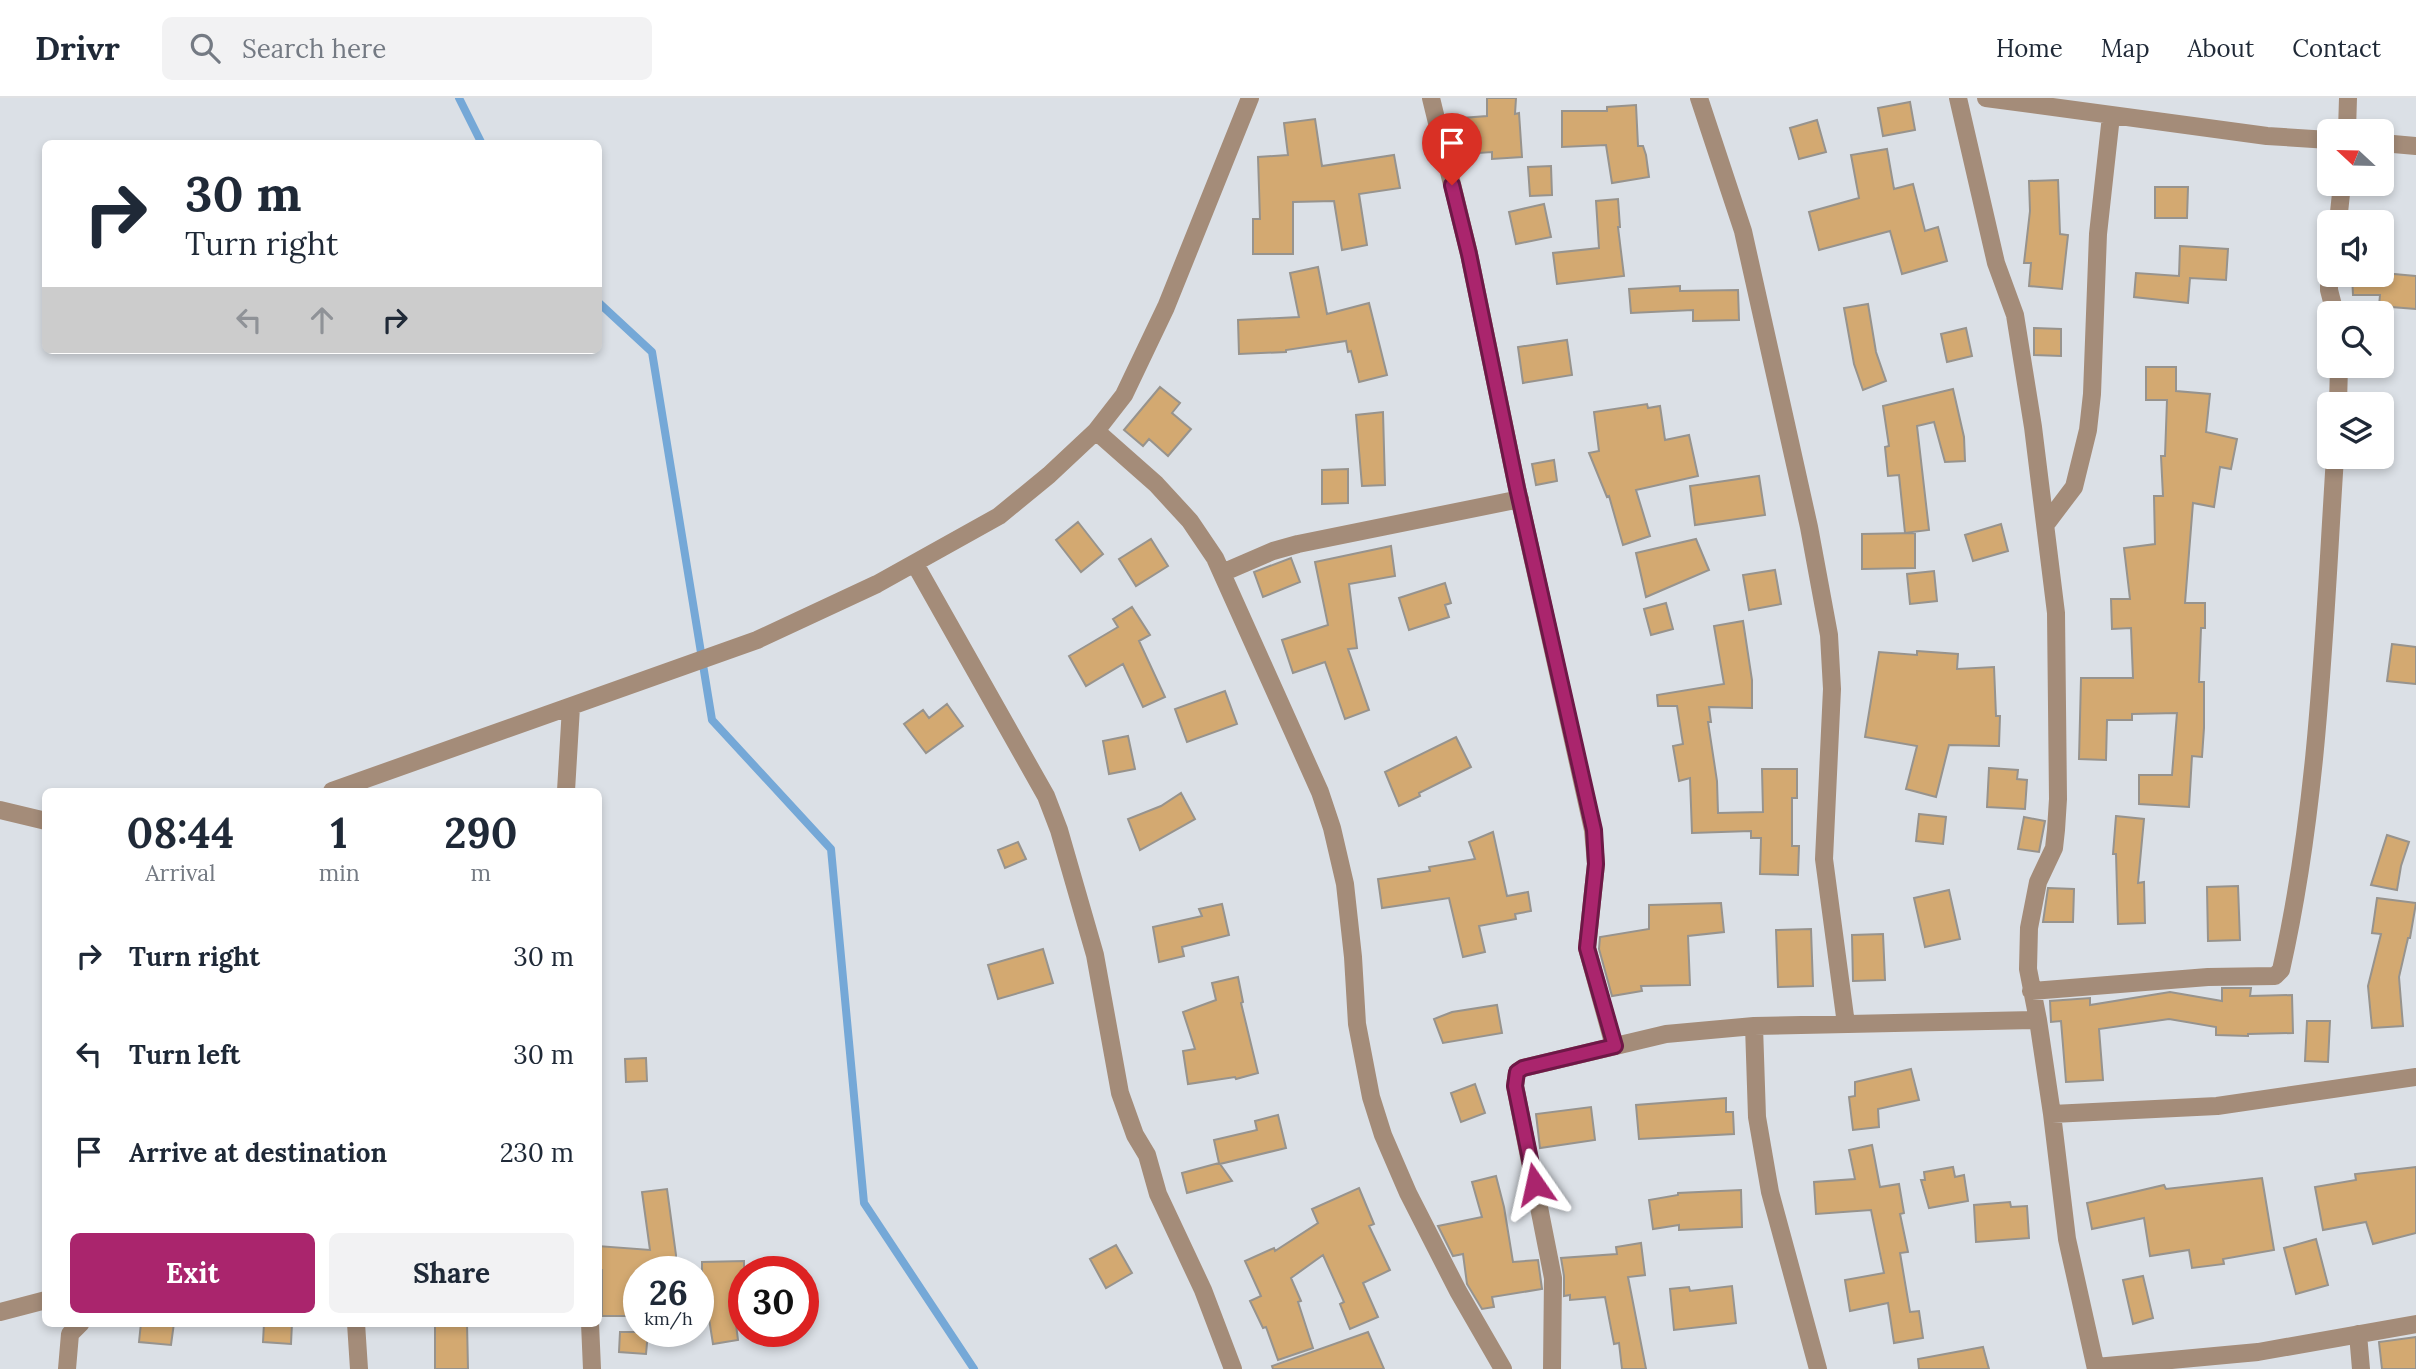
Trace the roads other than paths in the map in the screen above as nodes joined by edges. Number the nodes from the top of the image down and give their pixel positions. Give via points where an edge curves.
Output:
1 (1250, 98) edge
2 (1432, 98) edge
3 (1699, 98) edge
4 (1958, 98) edge
5 (1986, 98) edge
6 (2348, 98) edge
7 (2111, 116) junction
8 (2347, 119) edge
9 (2317, 138) edge
10 (2394, 144) edge
11 (2416, 146) edge
12 (1096, 431) junction
13 (2334, 469) edge
14 (1520, 499) junction
15 (2046, 524) junction
16 (915, 564) junction
17 (1222, 573) junction
18 (571, 707) junction
19 (341, 788) edge
20 (566, 788) edge
21 (0, 810) edge
22 (42, 820) edge
23 (2031, 991) junction
24 (2038, 1020) junction
25 (1846, 1024) junction
26 (1754, 1026) junction
27 (1615, 1046) junction
28 (2416, 1077) edge
29 (2052, 1114) junction
30 (42, 1301) edge
31 (0, 1312) edge
32 (2416, 1324) edge
33 (77, 1327) edge
34 (356, 1327) edge
35 (590, 1327) edge
36 (2358, 1334) junction
37 (2096, 1368) edge
38 (67, 1369) edge
39 (359, 1369) edge
40 (592, 1369) edge
41 (1233, 1369) edge
42 (1503, 1369) edge
43 (1552, 1369) edge
44 (1818, 1369) edge
45 (2361, 1369) edge

1 - 12 street via 1166,307 1124,395
2 - 14 street
3 - 25 street via 1743,231 1829,635 1832,689 1824,859
4 - 15 street via 1996,263 2015,315
5 - 7 street
6 - 8 street
7 - 9 street
7 - 15 street via 2098,234 2088,430 2074,487
10 - 11 street
12 - 16 street via 999,516
12 - 17 street via 1190,521
13 - 23 street via 2308,820 2281,970 2275,976
14 - 17 street via 1298,544
14 - 27 street via 1594,830 1596,864 1587,948
15 - 23 street via 2056,614 2058,799 2054,848 2038,882 2029,928
16 - 18 street via 757,640
16 - 41 street via 1046,796 1095,955 1120,1093
17 - 42 street via 1332,828 1345,884 1357,1024 1383,1135 1458,1291
18 - 19 street
18 - 20 street
21 - 22 street
23 - 24 street
24 - 25 street
24 - 29 street
25 - 26 street
26 - 27 street via 1666,1034
26 - 44 street via 1757,1117 1770,1192
27 - 43 street via 1517,1072 1553,1278
28 - 29 street via 2217,1106
29 - 37 street via 2067,1239
30 - 31 street
32 - 36 street
33 - 38 street via 70,1334
34 - 39 street
35 - 40 street
36 - 37 street via 2258,1352
36 - 45 street

